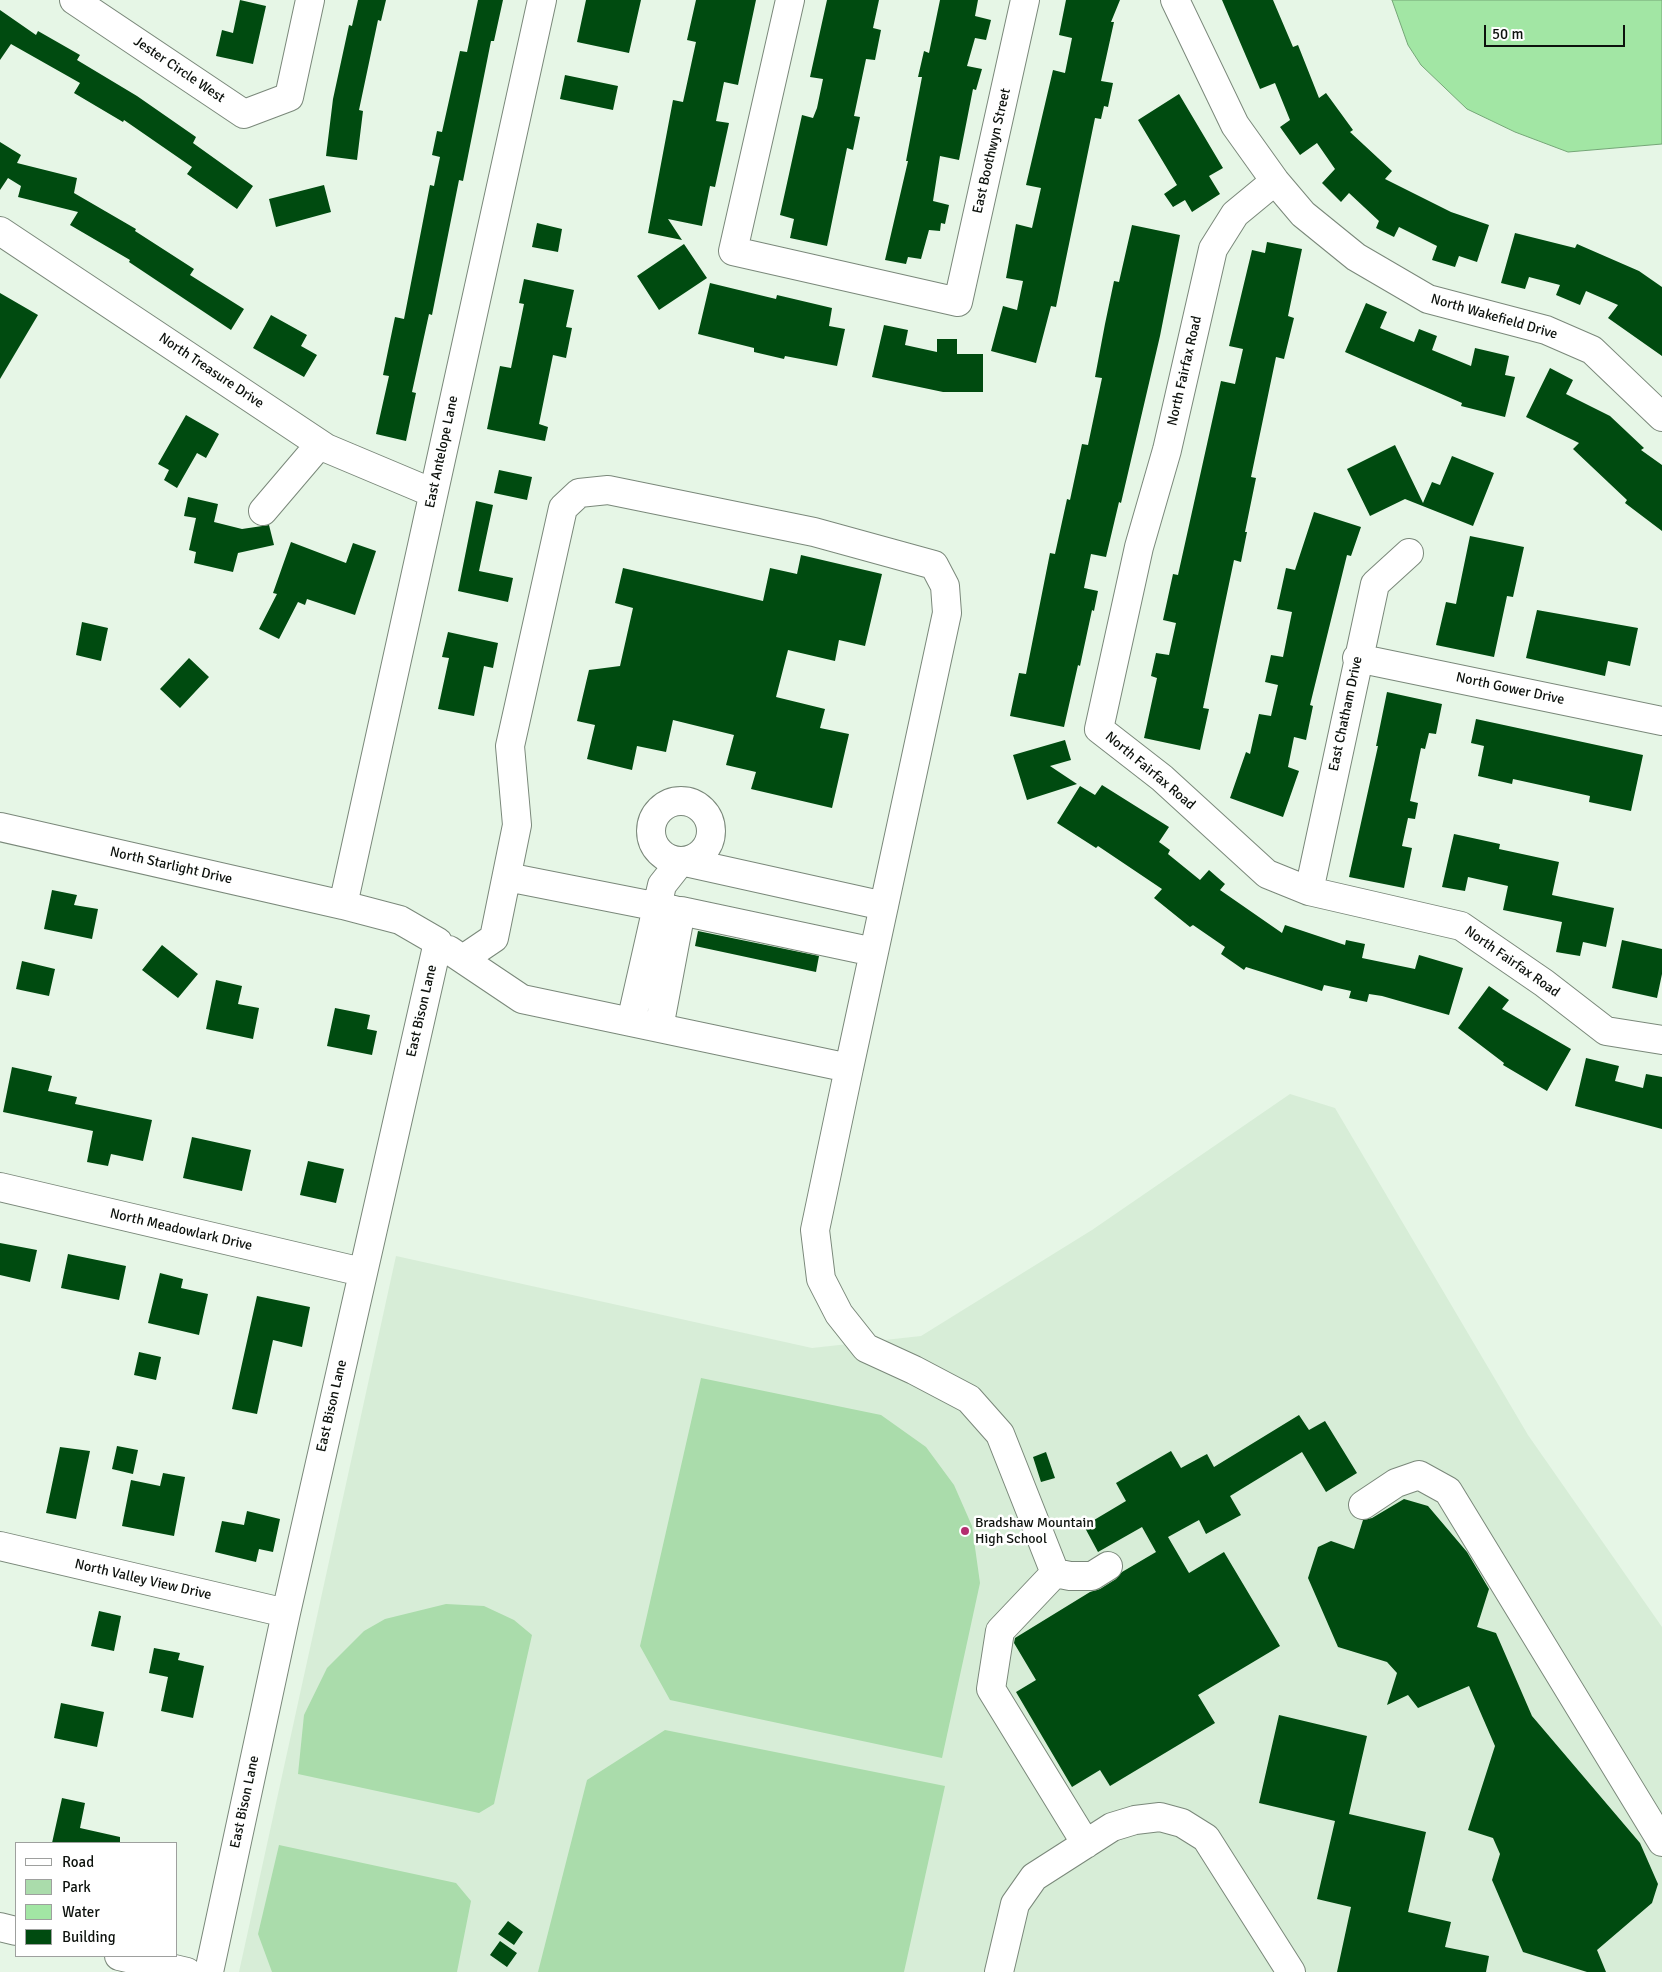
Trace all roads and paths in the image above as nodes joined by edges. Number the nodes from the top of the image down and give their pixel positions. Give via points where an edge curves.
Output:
1 (74, 0) edge
2 (310, 0) edge
3 (542, 0) edge
4 (790, 0) edge
5 (1026, 0) edge
6 (1175, 0) edge
7 (1275, 181) junction
8 (0, 231) edge
9 (1662, 417) edge
10 (320, 444) junction
11 (433, 493) junction
12 (262, 511) dead end
13 (1409, 553) dead end
14 (1357, 658) junction
15 (1662, 721) edge
16 (0, 827) edge
17 (507, 877) junction
18 (1309, 891) junction
19 (343, 905) junction
20 (884, 906) junction
21 (669, 909) junction
22 (438, 942) junction
23 (874, 952) junction
24 (463, 959) junction
25 (631, 1022) junction
26 (659, 1028) junction
27 (1662, 1040) edge
28 (849, 1068) junction
29 (0, 1187) edge
30 (362, 1272) junction
31 (1363, 1505) dead end
32 (0, 1546) edge
33 (1108, 1566) dead end
34 (1055, 1572) junction
35 (286, 1613) junction
36 (1662, 1842) edge
37 (1086, 1844) junction
38 (0, 1927) edge
39 (15, 1931) edge
40 (123, 1957) edge
41 (187, 1972) edge
42 (209, 1972) edge
43 (999, 1972) edge
44 (1291, 1972) edge

1 - 2 street, Jester Circle West via 244,114 289,98
3 - 11 street, East Antelope Lane
4 - 5 street, East Boothwyn Street via 733,251 958,302
6 - 7 street, North Wakefield Drive via 1235,125
7 - 9 street, North Wakefield Drive via 1303,214 1356,257 1428,299 1546,330 1592,350
7 - 18 street, North Fairfax Road via 1235,214 1213,249 1167,450 1139,547 1099,729 1162,778 1267,874
8 - 10 street, North Treasure Drive
10 - 11 street, North Treasure Drive
10 - 12 street
11 - 19 street, East Antelope Lane
13 - 14 street, East Chatham Drive via 1374,584
14 - 15 street, North Gower Drive
14 - 18 street, East Chatham Drive
16 - 19 street, North Starlight Drive
17 - 20 street via 517,825 510,746 563,508 579,492 608,490 814,532 934,565 945,586 946,613
17 - 21 street
17 - 24 street via 494,938
18 - 27 street, North Fairfax Road via 1461,926 1544,983 1606,1031
19 - 22 street via 400,920
20 - 21 street via 681,861 662,885
20 - 23 street
21 - 23 street
21 - 25 street
21 - 26 street
22 - 24 street
22 - 30 street, East Bison Lane
23 - 28 street
24 - 25 street via 522,999
25 - 26 street
26 - 28 street
28 - 34 street via 815,1230 821,1279 839,1314 866,1348 969,1399 1000,1434
29 - 30 street, North Meadowlark Drive
30 - 35 street, East Bison Lane
31 - 36 street via 1396,1483 1419,1475 1448,1491
32 - 35 street, North Valley View Drive
33 - 34 street via 1092,1576
34 - 37 street via 1000,1630 991,1689
35 - 42 street, East Bison Lane
37 - 43 street via 1034,1877 1023,1889 1015,1904
37 - 44 street via 1112,1827 1135,1820 1160,1817 1182,1822 1206,1838
38 - 39 street
40 - 41 street

